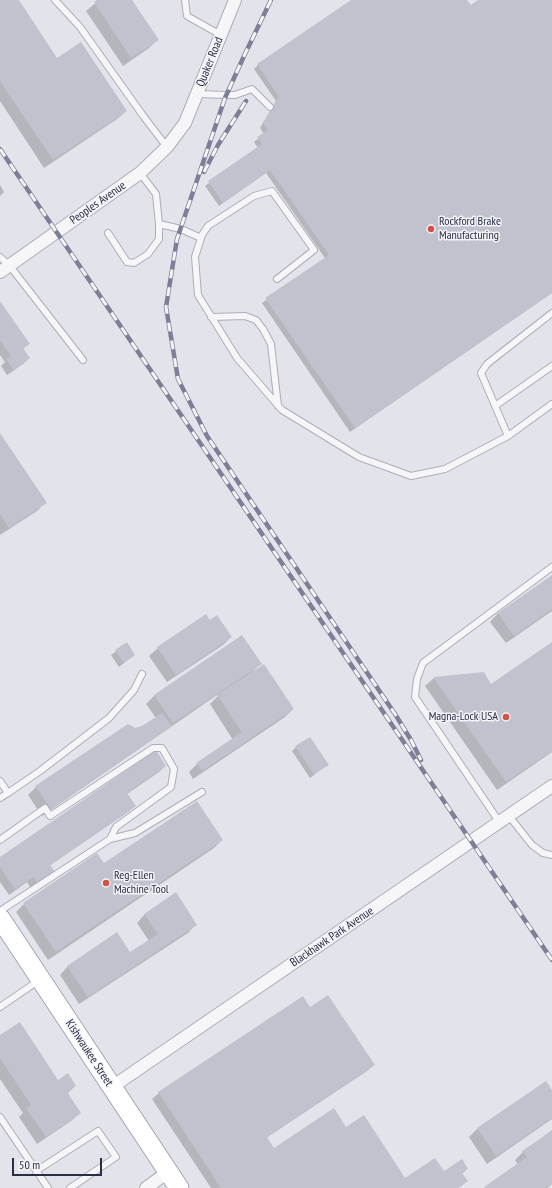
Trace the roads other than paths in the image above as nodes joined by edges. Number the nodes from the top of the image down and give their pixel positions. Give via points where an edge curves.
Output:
1 (55, 0) edge
2 (185, 0) edge
3 (235, 0) edge
4 (221, 35) junction
5 (197, 94) junction
6 (270, 107) dead end
7 (185, 123) joint
8 (167, 147) junction
9 (140, 173) junction
10 (159, 224) junction
11 (108, 233) dead end
12 (201, 238) junction
13 (0, 257) edge
14 (5, 268) edge
15 (277, 279) dead end
16 (552, 313) edge
17 (212, 317) junction
18 (83, 360) dead end
19 (552, 366) edge
20 (552, 404) edge
21 (278, 406) junction
22 (495, 406) junction
23 (508, 436) junction
24 (552, 567) edge
25 (142, 674) dead end
26 (0, 781) edge
27 (552, 786) edge
28 (202, 792) dead end
29 (8, 793) junction
30 (0, 798) edge
31 (504, 819) junction
32 (110, 839) junction
33 (0, 840) edge
34 (552, 855) edge
35 (0, 911) edge
36 (0, 918) edge
37 (41, 980) junction
38 (0, 1007) edge
39 (112, 1087) junction
40 (0, 1117) edge
41 (36, 1171) junction
42 (168, 1172) junction
43 (48, 1188) edge
44 (70, 1188) edge
45 (146, 1188) edge
46 (179, 1188) edge

1 - 8 lane via 80,27
2 - 4 lane via 187,16
3 - 4 street, Quaker Road
4 - 5 street, Quaker Road
5 - 6 lane via 231,95 252,89
5 - 7 street, Quaker Road
7 - 8 street, Peoples Avenue
8 - 9 street, Peoples Avenue
9 - 10 lane via 156,194
9 - 14 street, Peoples Avenue
10 - 11 lane via 159,239 148,254 134,263 127,262
10 - 12 lane via 181,229
12 - 15 lane via 208,226 254,196 272,191 314,250
12 - 17 lane via 195,257 198,295
13 - 14 lane
14 - 18 lane
16 - 22 lane via 487,364 481,373
17 - 21 lane via 237,358
17 - 21 lane via 245,316 256,320 263,329 271,344
19 - 22 lane
20 - 23 lane
21 - 23 lane via 359,457 411,476 445,469
22 - 23 lane
24 - 31 lane via 423,663 417,678 415,697
25 - 29 lane via 134,690 109,718
26 - 29 lane
27 - 31 street, Blackhawk Park Avenue
28 - 32 lane via 135,833
29 - 30 lane
31 - 34 lane via 543,854
31 - 39 street, Blackhawk Park Avenue
32 - 33 lane via 116,827 171,787 174,769 162,748 153,748 50,816 45,808
32 - 35 lane
36 - 37 main road, Kishwaukee Street
37 - 38 lane
37 - 39 main road, Kishwaukee Street
39 - 42 main road, Kishwaukee Street
40 - 41 lane
41 - 43 lane
41 - 44 lane via 98,1131 116,1158
42 - 45 street
42 - 46 main road, Kishwaukee Street

